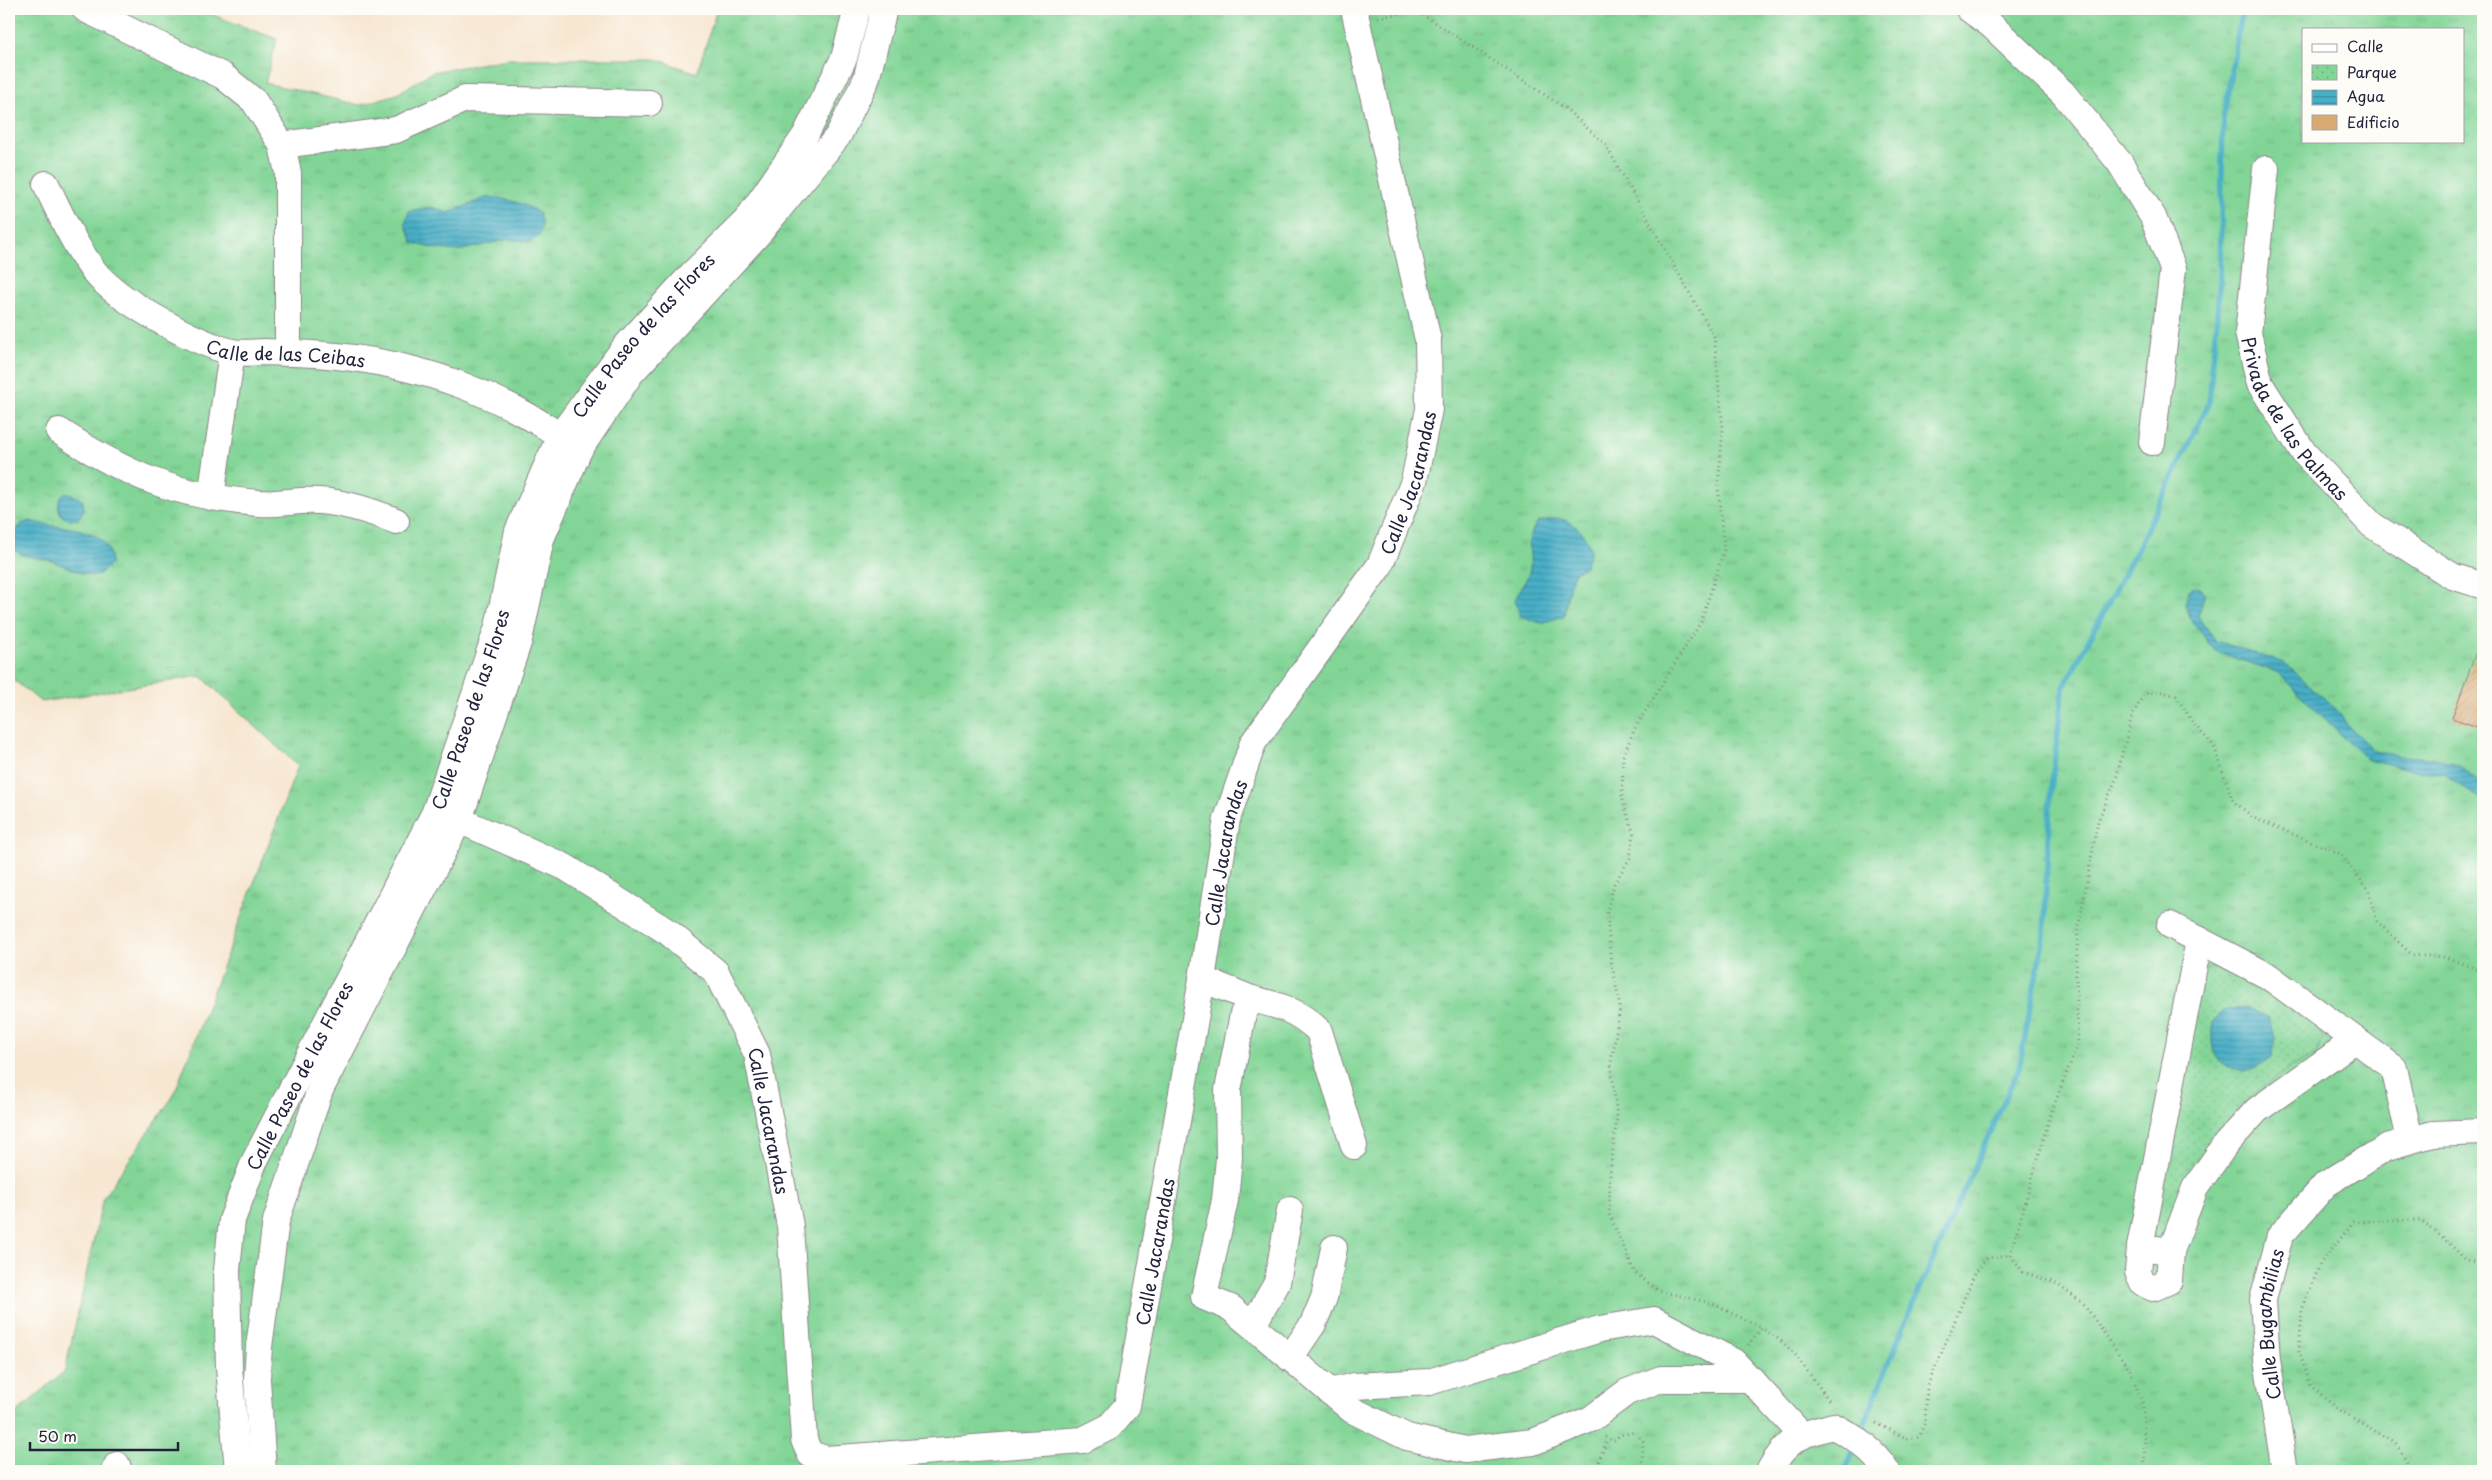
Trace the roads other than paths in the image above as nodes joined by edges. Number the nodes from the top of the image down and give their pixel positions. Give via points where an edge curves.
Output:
1 (85, 9) edge
2 (857, 9) edge
3 (884, 9) edge
4 (1969, 9) edge
5 (1355, 15) edge
6 (649, 103) dead end
7 (282, 145) junction
8 (2266, 169) dead end
9 (46, 184) dead end
10 (232, 352) junction
11 (288, 353) junction
12 (59, 431) dead end
13 (2152, 442) dead end
14 (570, 443) junction
15 (211, 496) junction
16 (396, 521) dead end
17 (2483, 586) edge
18 (435, 812) junction
19 (459, 820) junction
20 (2170, 925) dead end
21 (2198, 940) junction
22 (1202, 979) junction
23 (1252, 999) junction
24 (2356, 1040) junction
25 (2483, 1132) edge
26 (2410, 1140) junction
27 (1354, 1146) dead end
28 (1290, 1210) dead end
29 (2140, 1247) junction
30 (1334, 1248) dead end
31 (2171, 1251) junction
32 (1253, 1325) junction
33 (1290, 1358) junction
34 (1743, 1370) junction
35 (1330, 1392) junction
36 (1801, 1434) junction
37 (809, 1462) edge
38 (1882, 1463) edge
39 (114, 1471) edge
40 (119, 1471) edge
41 (238, 1471) edge
42 (263, 1471) edge
43 (1769, 1471) edge
44 (2285, 1471) edge

1 - 7 street via 223,76 254,101
2 - 14 street, Calle Paseo de las Flores via 844,58 805,136 746,221 625,347
3 - 14 street, Calle Paseo de las Flores via 866,80 838,136 758,233
4 - 13 street via 1991,25 2063,93 2120,163 2154,216 2174,269
5 - 22 street, Calle Jacarandas via 1428,340 1429,409 1414,481 1380,564 1252,742 1227,819
6 - 7 street via 464,99 396,130
7 - 11 street via 288,173
8 - 17 street, Privada de las Palmas via 2248,334 2260,384 2304,453 2372,525 2452,576
9 - 10 street, Calle de las Ceibas via 73,240 95,272 130,303 183,332
10 - 11 street, Calle de las Ceibas
10 - 15 street
11 - 14 street, Calle de las Ceibas via 338,356 415,370 481,392
12 - 15 street via 99,457 143,479 179,491
14 - 18 street, Calle Paseo de las Flores via 518,531 498,628
14 - 19 street, Calle Paseo de las Flores via 540,539 519,640
15 - 16 street via 260,503 318,501 358,506
18 - 19 street, Calle Jacarandas
18 - 41 street, Calle Paseo de las Flores via 254,1162 232,1220 227,1270 229,1367
19 - 37 street, Calle Jacarandas via 565,867 668,932 716,972 757,1054 790,1226 804,1440
19 - 42 street, Calle Paseo de las Flores via 320,1090 276,1221 257,1379
20 - 21 street
21 - 24 street via 2268,976
21 - 29 street
22 - 23 street
22 - 37 street, Calle Jacarandas via 1127,1406 1108,1427 1083,1440
23 - 27 street via 1287,1007 1319,1031
23 - 32 street via 1243,1014 1228,1090 1226,1200 1204,1297 1231,1308
24 - 26 street via 2394,1068
24 - 31 street via 2257,1110 2226,1144 2195,1188
25 - 26 street, Calle Bugambilias via 2433,1134
26 - 44 street, Calle Bugambilias via 2387,1147 2326,1184 2280,1236 2263,1300 2267,1360
28 - 32 street via 1276,1283
29 - 31 street
29 - 31 street via 2138,1272 2143,1284 2153,1288 2169,1281
30 - 33 street via 1324,1298 1314,1324
32 - 33 street
33 - 35 street
34 - 35 street via 1654,1320 1600,1329 1429,1382 1356,1386
34 - 35 street via 1661,1379 1627,1392 1591,1419 1533,1442 1465,1450 1407,1437 1352,1410
34 - 36 street
36 - 38 street via 1831,1414
36 - 43 street via 1784,1449
39 - 40 street via 118,1465

